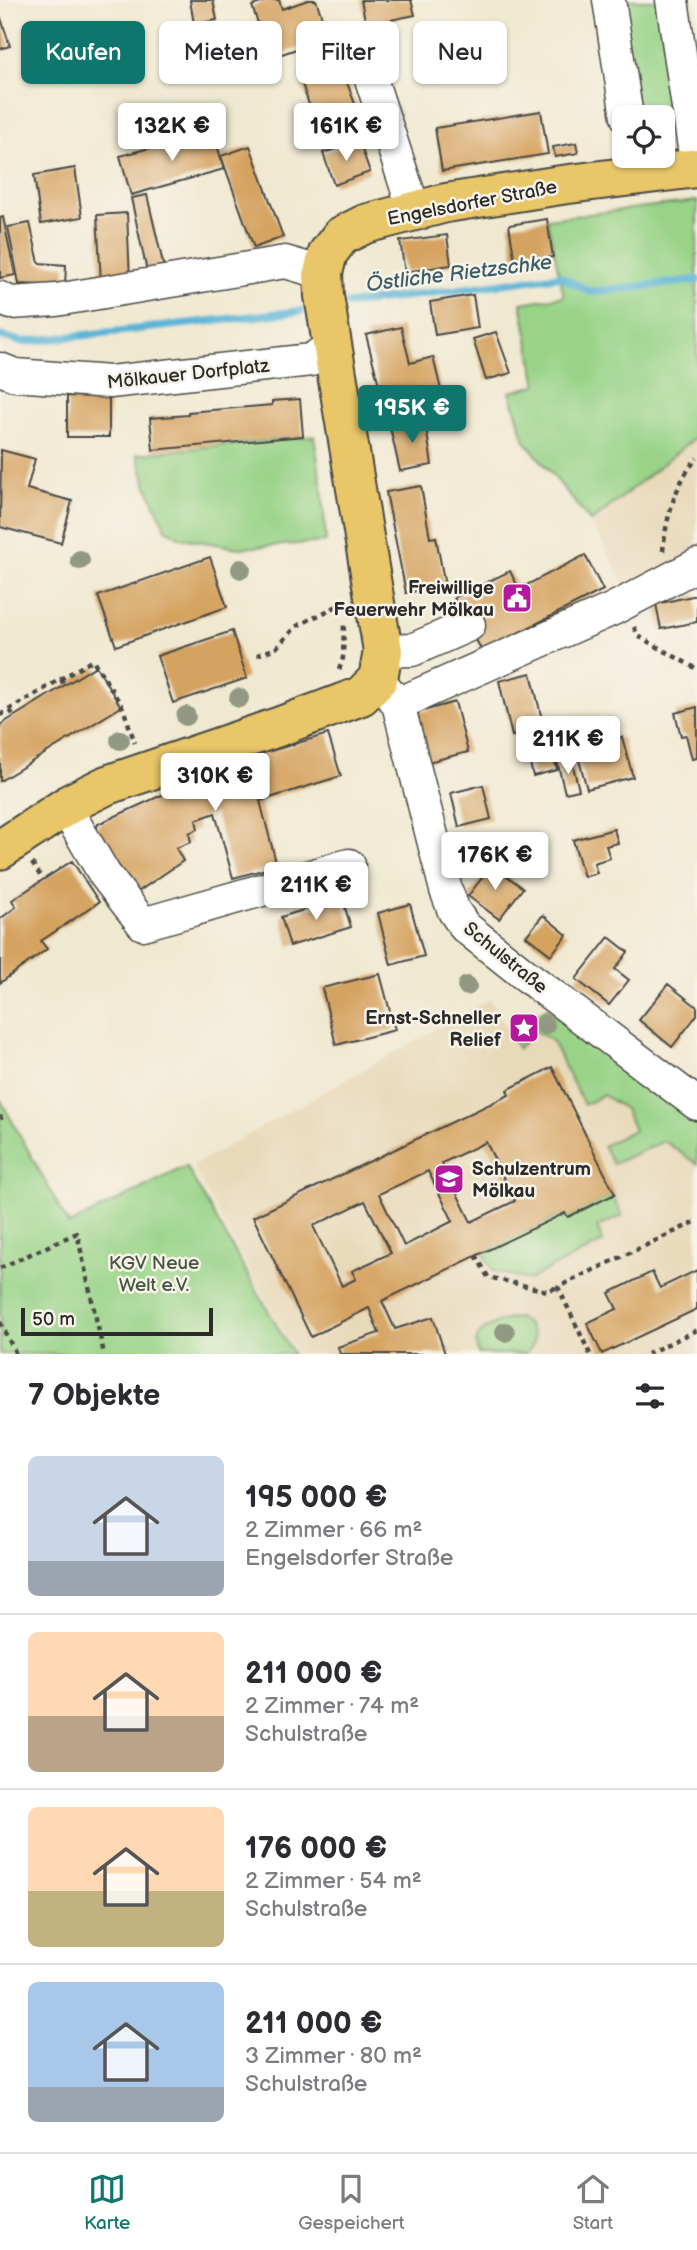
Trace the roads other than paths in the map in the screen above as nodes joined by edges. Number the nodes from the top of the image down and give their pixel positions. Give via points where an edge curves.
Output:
1 (609, 0) edge
2 (672, 0) edge
3 (373, 84) edge
4 (625, 105) edge
5 (675, 167) edge
6 (624, 168) edge
7 (697, 168) edge
8 (414, 210) junction
9 (0, 298) edge
10 (326, 307) junction
11 (0, 369) edge
12 (683, 572) edge
13 (469, 625) dead end
14 (387, 678) junction
15 (65, 807) junction
16 (0, 850) edge
17 (349, 865) dead end
18 (697, 1104) edge

1 - 4 street
2 - 7 street, Engelsdorfer Straße
3 - 8 street
5 - 7 main road, Engelsdorfer Straße
6 - 8 main road, Engelsdorfer Straße via 561,185
8 - 10 main road, Engelsdorfer Straße via 341,236 328,253
9 - 10 street via 11,303 56,300 285,262
10 - 11 street, Mölkauer Dorfplatz via 311,360 110,382 15,375
10 - 14 main road
12 - 14 street via 618,607
13 - 14 street via 412,650
14 - 15 main road via 361,696 107,785
14 - 18 street, Schulstraße via 446,890 465,927
15 - 16 main road
15 - 17 street via 105,875 143,924

